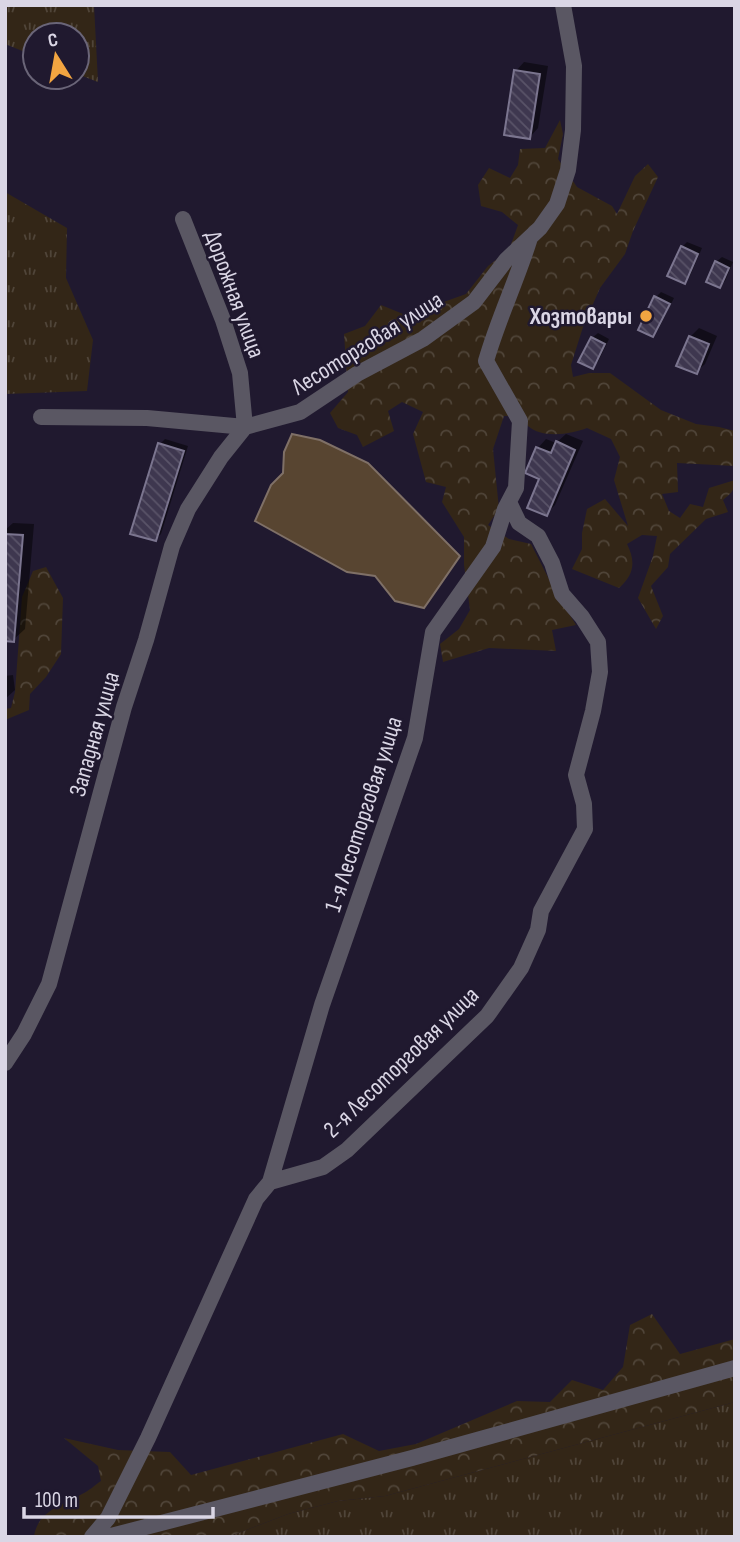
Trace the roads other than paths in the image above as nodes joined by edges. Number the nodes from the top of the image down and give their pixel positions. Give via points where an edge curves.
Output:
1 (563, 5) edge
2 (183, 219) dead end
3 (530, 238) junction
4 (41, 417) dead end
5 (245, 427) junction
6 (509, 502) junction
7 (5, 1063) edge
8 (270, 1182) junction
9 (735, 1368) edge
10 (92, 1537) edge
11 (107, 1537) edge

1 - 3 street, Лесоторговая улица via 574,66 568,170 557,204
2 - 5 street, Дорожная улица via 240,373
3 - 5 street, Лесоторговая улица via 506,260 474,302 423,339 357,374 300,412
3 - 6 street, 1-я Лесоторговая улица via 486,362 520,421 516,488
4 - 5 street via 147,418
5 - 7 street, Западная улица via 188,509 172,546 50,984
6 - 8 street, 1-я Лесоторговая улица via 493,547 433,632 415,738 322,1005
6 - 8 street, 2-я Лесоторговая улица via 519,523 538,536 562,594 598,642 600,672 576,775 585,829 541,911 521,968 487,1016 347,1150 323,1167
8 - 10 street via 256,1199 149,1438 108,1518
9 - 11 street

